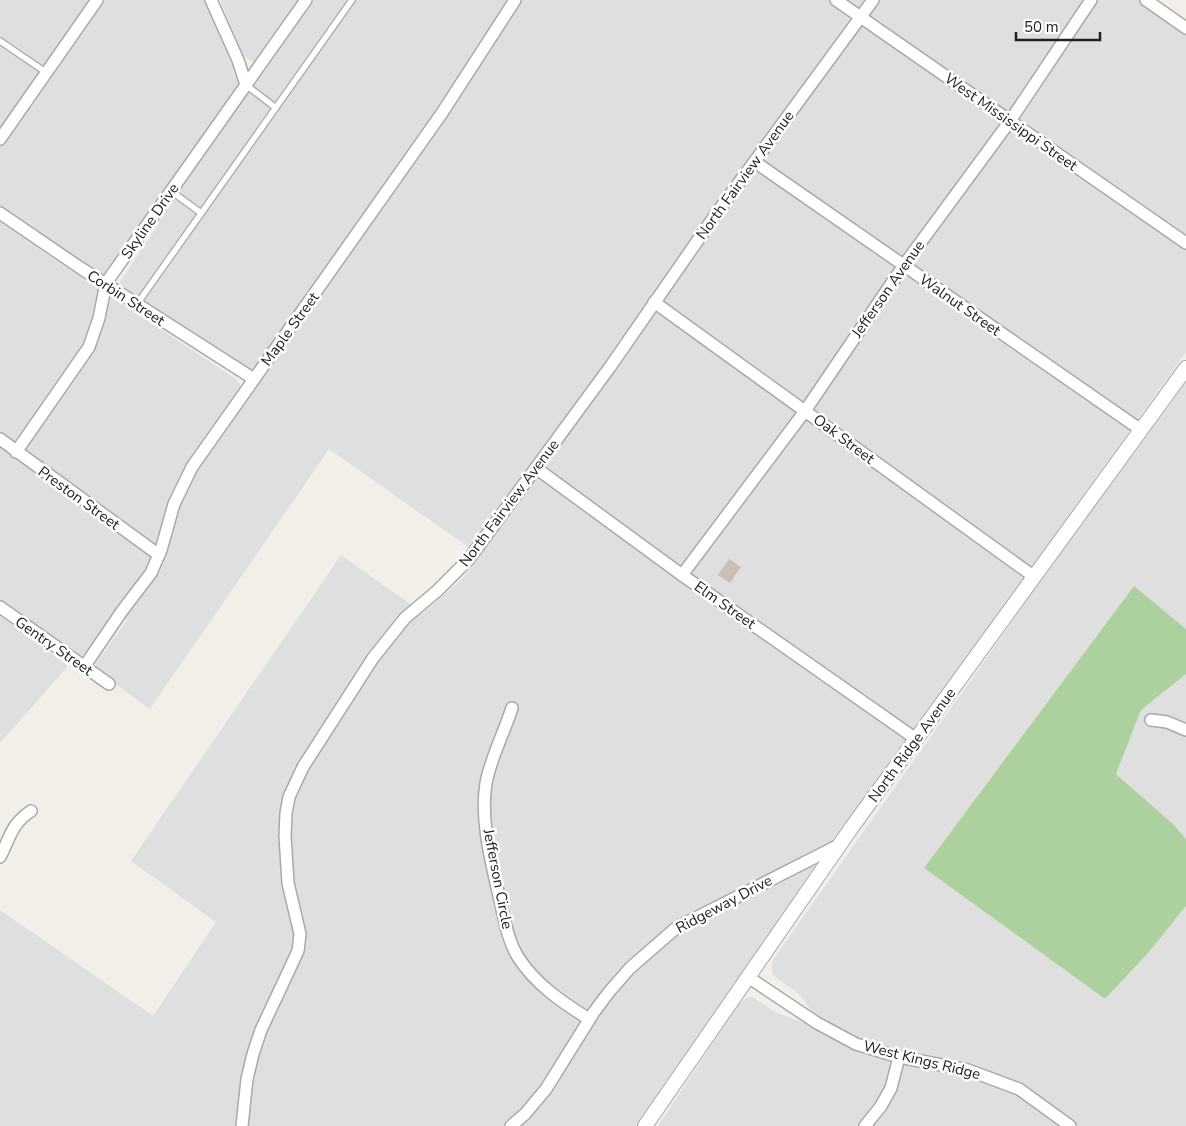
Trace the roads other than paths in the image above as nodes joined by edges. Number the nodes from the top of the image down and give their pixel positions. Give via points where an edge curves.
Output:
1 (97, 0) edge
2 (211, 0) edge
3 (306, 0) edge
4 (352, 0) edge
5 (515, 0) edge
6 (836, 0) edge
7 (873, 0) edge
8 (1091, 0) edge
9 (1146, 0) edge
10 (860, 18) junction
11 (1186, 28) edge
12 (0, 41) edge
13 (47, 73) junction
14 (246, 85) junction
15 (276, 108) junction
16 (1010, 121) junction
17 (0, 139) edge
18 (755, 162) junction
19 (171, 191) junction
20 (201, 212) junction
21 (0, 213) edge
22 (1186, 243) edge
23 (904, 265) junction
24 (106, 283) junction
25 (654, 302) junction
26 (136, 304) junction
27 (1186, 368) edge
28 (254, 379) junction
29 (806, 411) junction
30 (1141, 430) junction
31 (0, 439) edge
32 (16, 452) junction
33 (536, 468) junction
34 (159, 555) junction
35 (682, 575) junction
36 (1034, 576) junction
37 (0, 607) edge
38 (84, 667) junction
39 (108, 684) dead end
40 (512, 708) dead end
41 (1151, 720) dead end
42 (1186, 730) edge
43 (916, 739) junction
44 (31, 811) dead end
45 (4, 835) edge
46 (842, 843) junction
47 (0, 857) edge
48 (748, 977) junction
49 (589, 1019) junction
50 (899, 1057) junction
51 (242, 1126) edge
52 (511, 1126) edge
53 (645, 1126) edge
54 (865, 1126) edge
55 (1070, 1126) edge

1 - 13 street
2 - 14 street
3 - 14 street, Skyline Drive
4 - 15 lane
5 - 28 street, Maple Street via 442,113
6 - 10 street, West Mississippi Street
7 - 10 street, North Fairview Avenue
8 - 16 street, Jefferson Avenue
9 - 11 street
10 - 16 street, West Mississippi Street
10 - 18 street, North Fairview Avenue
12 - 13 lane
13 - 17 street
14 - 15 lane
14 - 19 street, Skyline Drive
15 - 20 lane
16 - 22 street, West Mississippi Street
16 - 23 street, Jefferson Avenue
18 - 23 street, Walnut Street
18 - 25 street, North Fairview Avenue
19 - 20 lane
19 - 24 street, Skyline Drive
20 - 26 lane
21 - 24 street, Corbin Street
23 - 29 street, Jefferson Avenue
23 - 30 street, Walnut Street
24 - 26 street, Corbin Street
24 - 32 street, Skyline Drive via 89,347
25 - 29 street, Oak Street
25 - 33 street, North Fairview Avenue
26 - 28 street, Corbin Street
27 - 30 street, North Ridge Avenue
28 - 34 street, Maple Street via 189,473 174,504
29 - 35 street, Jefferson Avenue
29 - 36 street, Oak Street
30 - 36 street, North Ridge Avenue
31 - 32 street, Preston Street
32 - 34 street, Preston Street
33 - 35 street, Elm Street
33 - 51 street, North Fairview Avenue via 462,567 405,618 373,658 293,786 286,813 286,860 300,942 296,958 253,1054
34 - 38 street, Maple Street via 150,573
35 - 43 street, Elm Street
36 - 43 street, North Ridge Avenue
37 - 38 street, Gentry Street
38 - 39 street, Gentry Street
40 - 49 street, Jefferson Circle via 488,776 485,798 488,844 503,914 511,943 524,965 555,996
41 - 42 street
43 - 46 street, North Ridge Avenue
44 - 45 street
45 - 47 street
46 - 48 street, North Ridge Avenue
46 - 49 street, Ridgeway Drive via 676,928 630,968
48 - 50 street, West Kings Ridge via 856,1044
48 - 53 street, North Ridge Avenue
49 - 52 street, Ridgeway Drive via 546,1089
50 - 54 street via 891,1088 882,1106
50 - 55 street, West Kings Ridge via 968,1070 1019,1088

